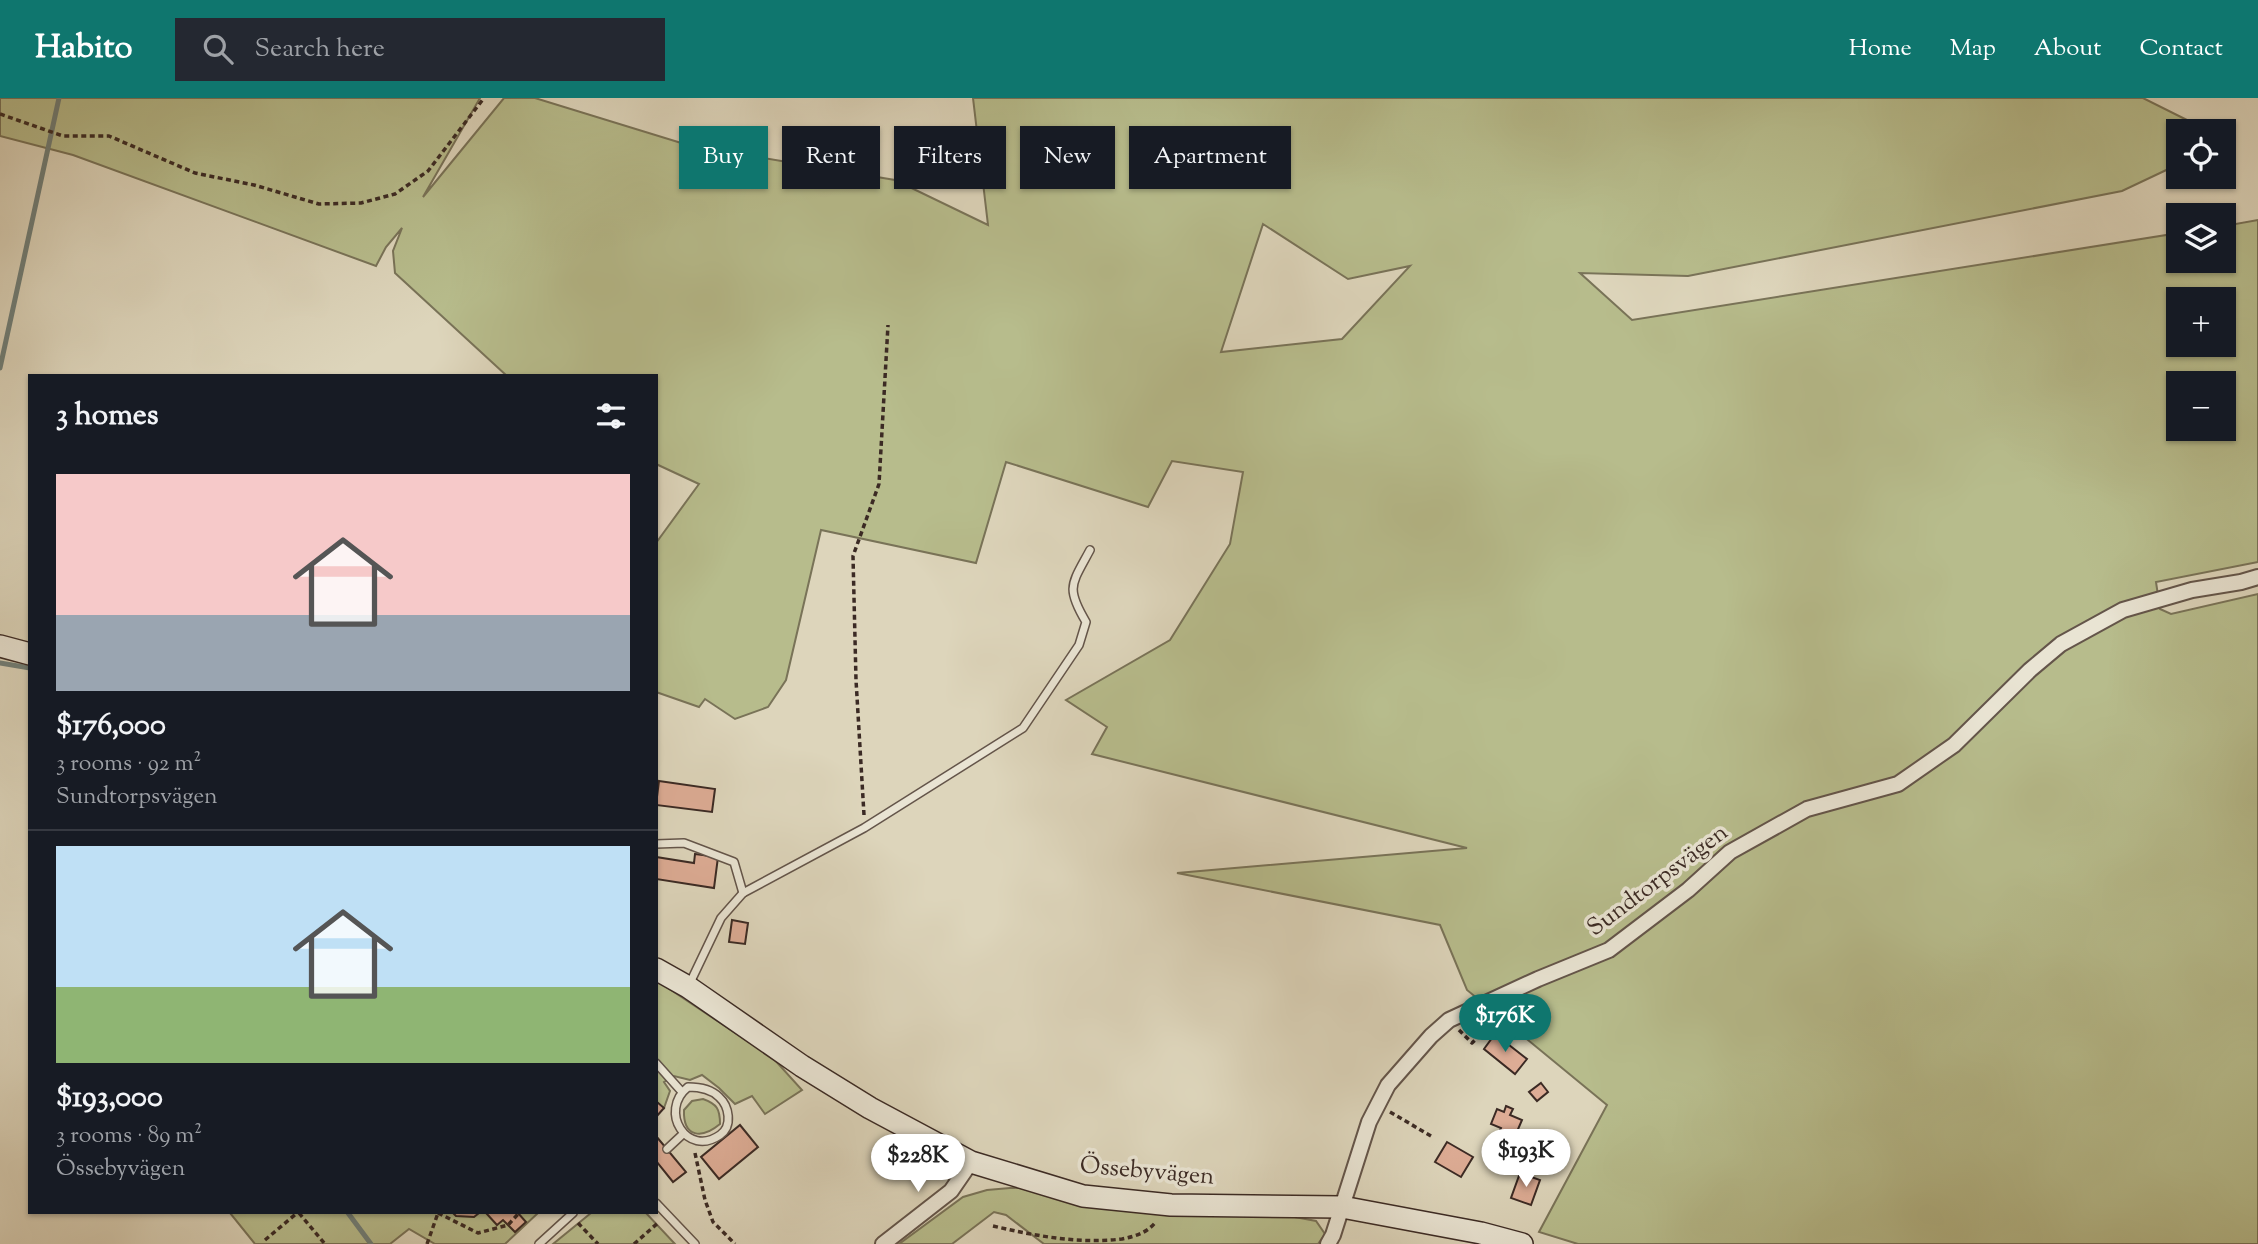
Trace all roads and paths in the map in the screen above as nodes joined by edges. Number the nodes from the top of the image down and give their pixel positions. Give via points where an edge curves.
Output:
1 (484, 98) edge
2 (0, 114) edge
3 (888, 325) dead end
4 (1090, 550) dead end
5 (2258, 577) edge
6 (0, 646) edge
7 (28, 653) edge
8 (864, 828) junction
9 (658, 844) edge
10 (743, 893) junction
11 (658, 970) edge
12 (688, 987) junction
13 (1448, 1020) junction
14 (1487, 1028) dead end
15 (658, 1065) edge
16 (682, 1092) junction
17 (1378, 1105) junction
18 (683, 1134) junction
19 (1431, 1136) dead end
20 (692, 1139) junction
21 (667, 1149) dead end
22 (971, 1161) junction
23 (658, 1205) edge
24 (1342, 1208) junction
25 (297, 1214) edge
26 (299, 1214) edge
27 (438, 1214) edge
28 (440, 1214) edge
29 (518, 1214) edge
30 (572, 1214) edge
31 (667, 1215) junction
32 (993, 1226) dead end
33 (1132, 1237) dead end
34 (265, 1240) dead end
35 (325, 1244) edge
36 (427, 1244) edge
37 (539, 1244) edge
38 (598, 1244) edge
39 (634, 1244) edge
40 (695, 1244) edge
41 (735, 1244) edge
42 (883, 1244) edge
43 (1328, 1244) edge
44 (1521, 1244) edge

1 - 2 path via 428,171 395,194 362,203 319,204 195,173 109,136 63,136
3 - 8 path via 879,484 853,556
4 - 8 lane via 1073,582 1074,601 1086,622 1079,645 1023,728
5 - 13 street, Sundtorpsvägen via 2192,590 2112,615 2061,644 1954,745 1898,784 1807,809 1730,852 1609,950
6 - 7 street
8 - 10 lane
9 - 10 lane via 684,843 734,862
10 - 12 lane via 721,918
11 - 12 street, Össebyvägen
12 - 22 street, Össebyvägen via 870,1108
13 - 14 path via 1472,1043
13 - 17 street, Sundtorpsvägen via 1388,1085
15 - 16 lane
16 - 18 lane via 675,1106
16 - 20 lane via 688,1087 702,1088 719,1096 728,1113 721,1135
17 - 19 path
17 - 24 street, Sundtorpsvägen
18 - 20 lane
18 - 21 lane
20 - 41 path via 713,1222
22 - 24 street, Össebyvägen via 1083,1196 1171,1205
22 - 42 street via 951,1191
23 - 31 lane
24 - 43 street, Sundtorpsvägen
24 - 44 street, Össebyvägen
25 - 34 path
26 - 35 path
27 - 36 path
28 - 29 path via 478,1233 508,1225
30 - 37 lane
30 - 38 path
31 - 39 path
31 - 40 lane
32 - 33 path via 1075,1243

